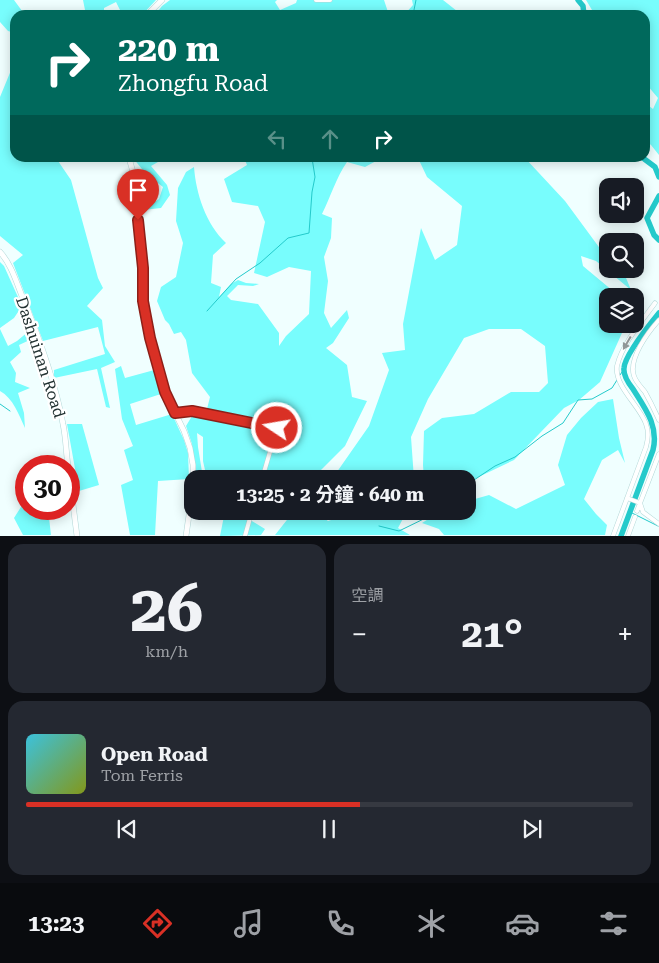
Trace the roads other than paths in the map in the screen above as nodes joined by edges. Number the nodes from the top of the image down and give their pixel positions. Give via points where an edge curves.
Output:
1 (162, 0) edge
2 (316, 0) edge
3 (330, 0) edge
4 (152, 10) edge
5 (130, 162) edge
6 (0, 252) edge
7 (657, 304) edge
8 (659, 320) edge
9 (175, 413) junction
10 (659, 420) edge
11 (659, 454) edge
12 (67, 455) edge
13 (193, 470) edge
14 (265, 470) edge
15 (628, 499) junction
16 (639, 502) junction
17 (637, 511) dead end
18 (635, 517) dead end
19 (75, 520) edge
20 (188, 520) edge
21 (249, 520) edge
22 (659, 524) edge
23 (77, 536) edge
24 (186, 536) edge
25 (245, 536) edge
26 (613, 536) edge
27 (628, 536) edge

1 - 4 street
2 - 3 street
5 - 9 street via 143,268 143,301 165,392
6 - 12 street, Dashuinan Road via 7,260 42,347 60,412
7 -> 15 street via 625,347 617,368 620,382 643,418 648,433
8 - 10 street via 636,354 632,370
9 - 13 street via 190,448
9 - 14 street via 192,411 277,428
11 - 16 street
15 - 16 street
15 - 26 street
16 - 17 street
16 - 22 street via 643,512
18 - 27 street
19 - 23 street
20 - 24 street
21 - 25 street

